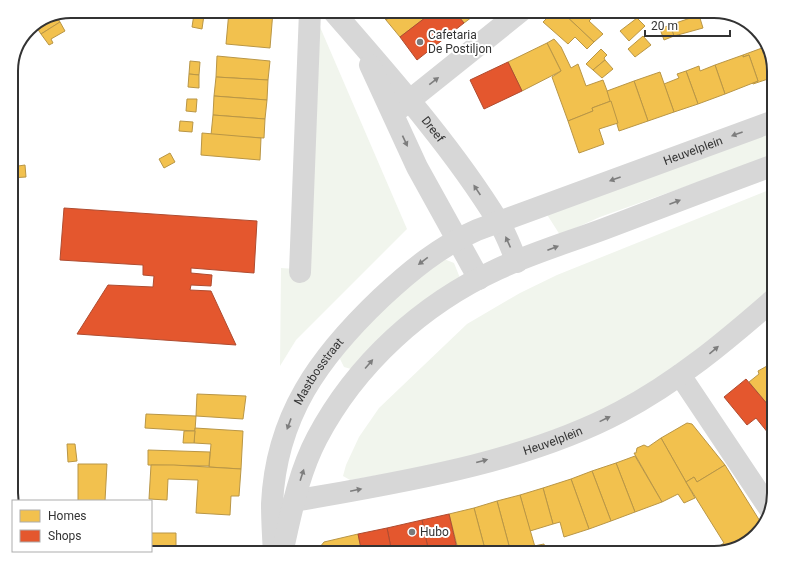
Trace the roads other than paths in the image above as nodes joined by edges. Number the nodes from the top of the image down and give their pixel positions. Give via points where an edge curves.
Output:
1 (310, 18) edge
2 (339, 18) edge
3 (512, 18) edge
4 (360, 42) junction
5 (410, 100) junction
6 (393, 114) junction
7 (767, 124) edge
8 (767, 168) edge
9 (499, 222) junction
10 (456, 239) junction
11 (517, 262) junction
12 (300, 272) dead end
13 (479, 279) junction
14 (767, 305) edge
15 (680, 376) junction
16 (294, 501) junction
17 (766, 503) edge
18 (272, 506) junction
19 (274, 546) edge
20 (284, 546) edge

1 - 12 street
2 - 4 street, Dreef
5 -> 3 street
4 - 5 street, Dreef
4 - 6 street, Dreef
5 - 6 street
9 -> 5 street, Dreef
6 -> 10 street, Dreef via 417,167
7 -> 9 street, Heuvelplein
11 -> 8 street
9 - 10 street, Heuvelplein
11 -> 9 street, Dreef
10 - 13 street, Dreef
10 -> 18 street, Mastbosstraat via 421,263 390,290 320,364 297,403 289,423 278,461
11 - 13 street
16 -> 13 street via 302,471 317,438 359,375 403,330 444,300
15 -> 14 street, Heuvelplein
16 -> 15 street, Heuvelplein via 426,475 543,444 582,430 620,412
15 - 17 street
16 - 18 street, Heuvelplein
16 - 20 street
18 - 19 street, Mastbosstraat

